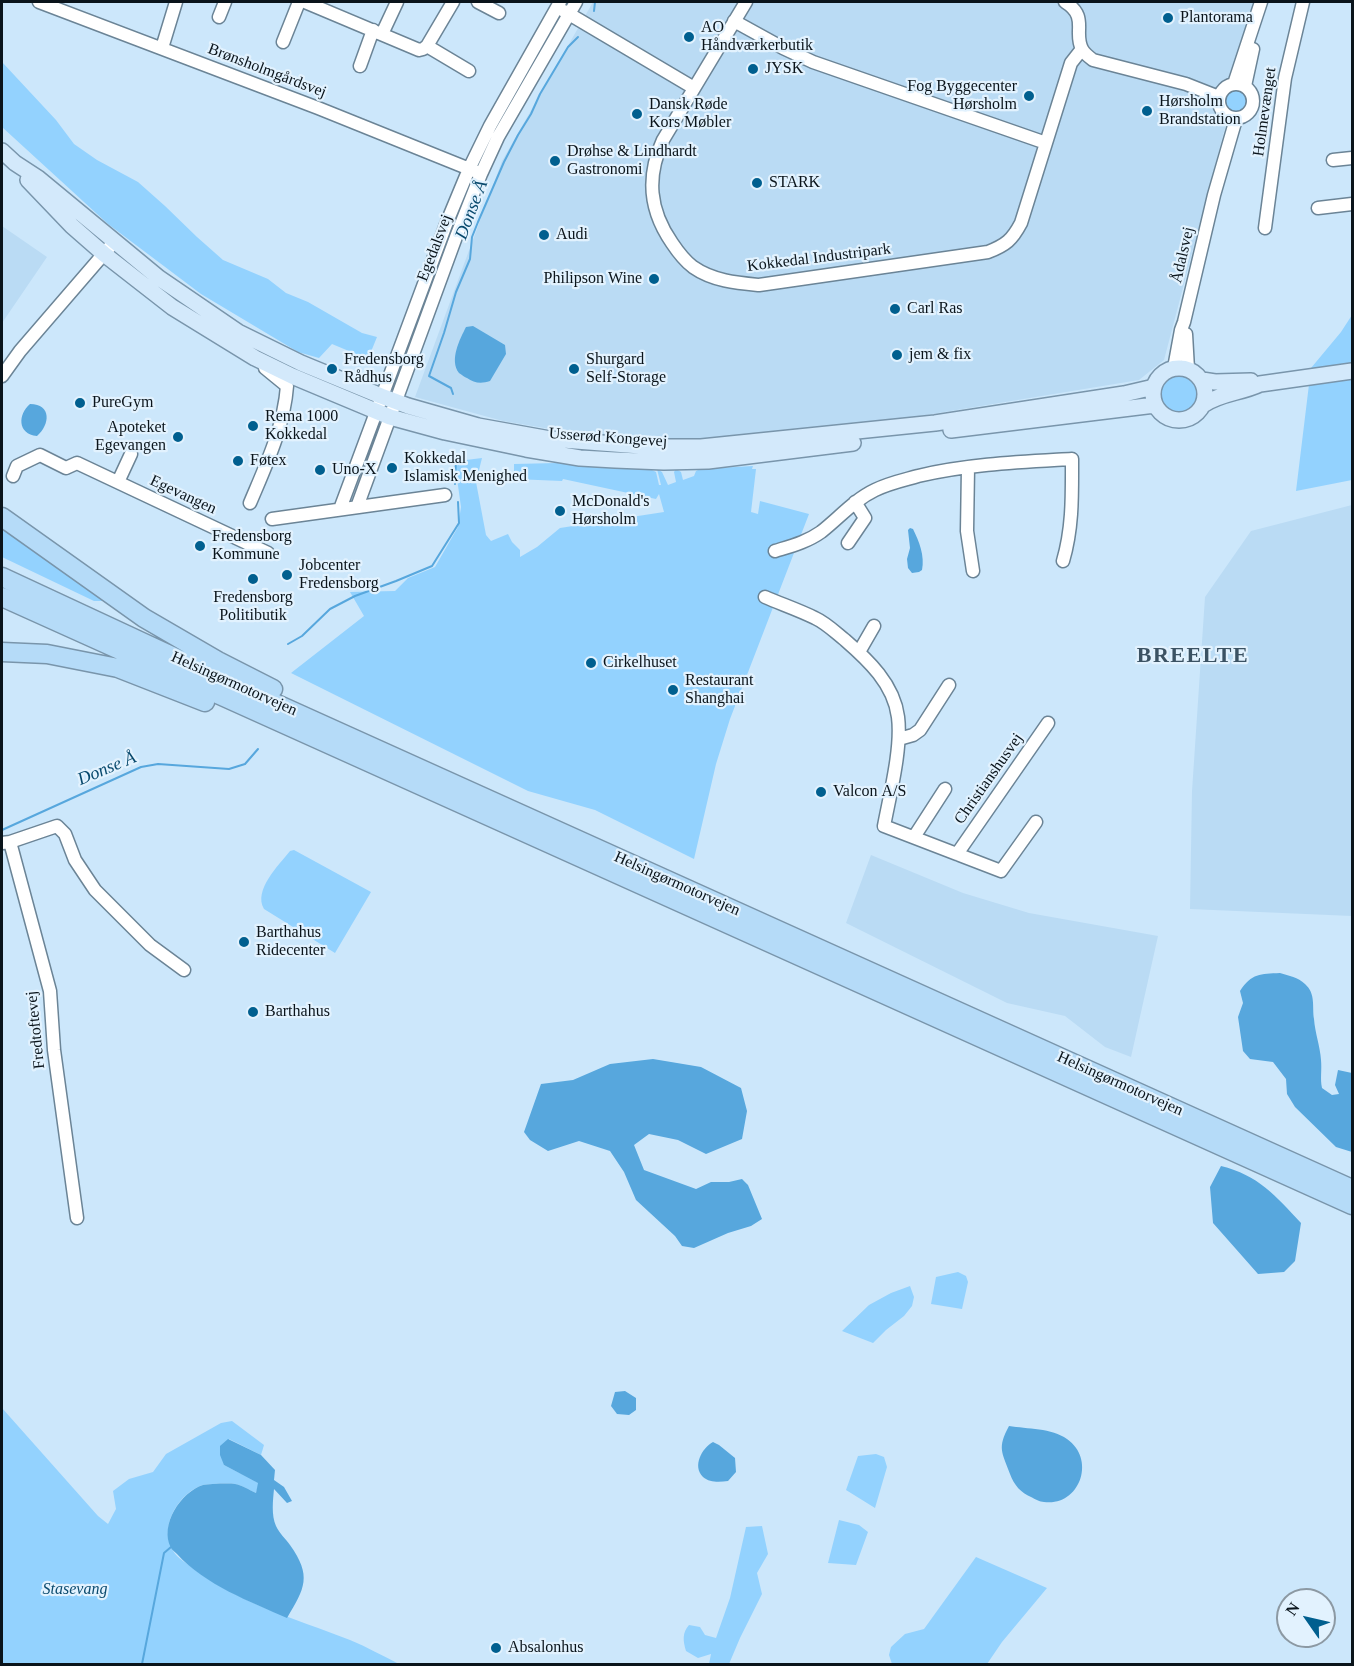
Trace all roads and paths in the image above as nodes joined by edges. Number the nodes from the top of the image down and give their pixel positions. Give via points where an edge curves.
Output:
1 (39, 2) edge
2 (176, 2) edge
3 (225, 2) edge
4 (298, 2) edge
5 (305, 2) edge
6 (397, 2) edge
7 (453, 2) edge
8 (478, 2) edge
9 (576, 2) edge
10 (746, 2) edge
11 (1065, 2) edge
12 (1303, 2) edge
13 (1260, 4) edge
14 (325, 5) edge
15 (564, 6) edge
16 (499, 13) dead end
17 (219, 17) dead end
18 (734, 21) junction
19 (377, 32) junction
20 (283, 42) dead end
21 (427, 46) junction
22 (162, 48) junction
23 (1082, 49) junction
24 (360, 66) dead end
25 (469, 71) dead end
26 (1239, 85) junction
27 (694, 88) junction
28 (1219, 97) junction
29 (1232, 117) junction
30 (1046, 143) junction
31 (2, 151) edge
32 (1353, 158) edge
33 (1333, 160) dead end
34 (15, 163) junction
35 (469, 169) junction
36 (481, 174) junction
37 (1353, 204) edge
38 (1318, 208) dead end
39 (1265, 228) dead end
40 (114, 242) junction
41 (104, 254) junction
42 (20, 351) junction
43 (255, 358) junction
44 (2, 363) edge
45 (1181, 368) junction
46 (1353, 371) edge
47 (2, 376) edge
48 (1202, 380) junction
49 (1260, 384) junction
50 (1154, 387) junction
51 (388, 399) junction
52 (1155, 405) junction
53 (1203, 405) junction
54 (383, 415) junction
55 (131, 454) dead end
56 (968, 468) junction
57 (13, 476) dead end
58 (118, 482) junction
59 (445, 495) dead end
60 (855, 502) junction
61 (250, 503) dead end
62 (357, 507) junction
63 (340, 509) junction
64 (2, 517) edge
65 (272, 519) dead end
66 (848, 543) dead end
67 (775, 551) dead end
68 (268, 553) dead end
69 (1063, 561) dead end
70 (973, 571) dead end
71 (2, 577) edge
72 (2, 597) edge
73 (765, 597) dead end
74 (874, 626) dead end
75 (2, 652) edge
76 (859, 652) junction
77 (949, 685) dead end
78 (1048, 723) dead end
79 (899, 739) junction
80 (381, 750) junction
81 (424, 787) junction
82 (945, 789) dead end
83 (1036, 822) dead end
84 (914, 837) junction
85 (6, 843) edge
86 (957, 854) junction
87 (184, 970) dead end
88 (1353, 1189) edge
89 (1353, 1205) edge
90 (77, 1218) dead end

1 - 22 street, Brønsholmgårdsvej
2 - 22 street
3 - 17 street
4 - 20 street
5 - 14 street
6 - 19 street
7 - 21 street
8 - 16 street
9 - 15 street, Egedalsvej
10 - 18 street, Kokkedal Industripark
11 - 23 street via 1076,12 1080,23
12 - 39 street, Holmevænget via 1285,78
13 - 26 street
14 - 19 street
15 - 27 street
15 - 35 street, Egedalsvej via 490,126
15 - 36 street, Egedalsvej
18 - 27 street, Kokkedal Industripark
18 - 30 street via 813,62
19 - 21 street via 419,50
19 - 24 street
21 - 25 street
22 - 35 street, Brønsholmgårdsvej
23 - 28 street via 1092,60 1186,84
23 - 30 street, Kokkedal Industripark via 1071,63
26 - 28 street via 1225,88
26 - 29 street via 1248,89 1253,98 1252,108 1246,116
27 - 30 street, Kokkedal Industripark via 658,150 653,201 660,224 680,255 693,267 736,284 759,285 1002,247 1021,223
28 - 29 street via 1219,106
29 - 45 street, Ådalsvej via 1180,330
31 - 34 main road
32 - 33 street
34 - 40 main road, Usserød Kongevej
34 - 41 main road, Usserød Kongevej via 31,185
35 - 36 street, Brønsholmgårdsvej
35 - 51 street, Egedalsvej
36 - 51 street, Egedalsvej
37 - 38 street
40 - 41 street
40 - 51 main road, Usserød Kongevej via 238,332
41 - 42 street
41 - 43 main road, Usserød Kongevej via 172,307
42 - 44 street
42 - 47 street
43 - 54 main road, Usserød Kongevej
43 - 61 street via 287,386 278,432
45 - 48 main road via 1196,373
45 - 50 main road via 1168,370
46 - 49 main road
48 - 49 main road
48 - 53 main road via 1206,397
49 - 53 main road via 1216,397
50 - 51 main road, Usserød Kongevej via 935,423 701,447 550,439 478,426
50 - 52 main road
51 - 54 street, Egedalsvej
52 - 53 main road via 1167,417 1182,420 1194,416
52 - 54 main road, Usserød Kongevej via 708,461 664,462 580,458 526,449
54 - 62 street
54 - 63 street
55 - 58 street
56 - 60 street via 895,482
56 - 69 street via 1072,459 1072,510
56 - 70 street via 967,531
57 - 58 street, Egevangen via 17,466 40,455 66,468 77,463
58 - 68 street, Egevangen
59 - 62 street
60 - 66 street via 865,518
60 - 67 street via 820,532
62 - 63 street
63 - 65 street
64 - 80 highway via 144,618
71 - 80 highway, Helsingørmotorvejen
72 - 81 highway, Helsingørmotorvejen
73 - 76 street via 815,618
74 - 76 street
75 - 81 highway via 46,654 118,668 367,771
76 - 79 street via 891,694 898,715
77 - 79 street via 920,730
78 - 86 street, Christianshusvej
79 - 84 street via 884,826
80 - 88 highway, Helsingørmotorvejen
81 - 89 highway, Helsingørmotorvejen
82 - 84 street, Christianshusvej
83 - 86 street via 1001,872
84 - 86 street
85 - 87 street, Fredtoftevej via 57,826 94,890 150,945
85 - 90 street, Fredtoftevej via 50,991

